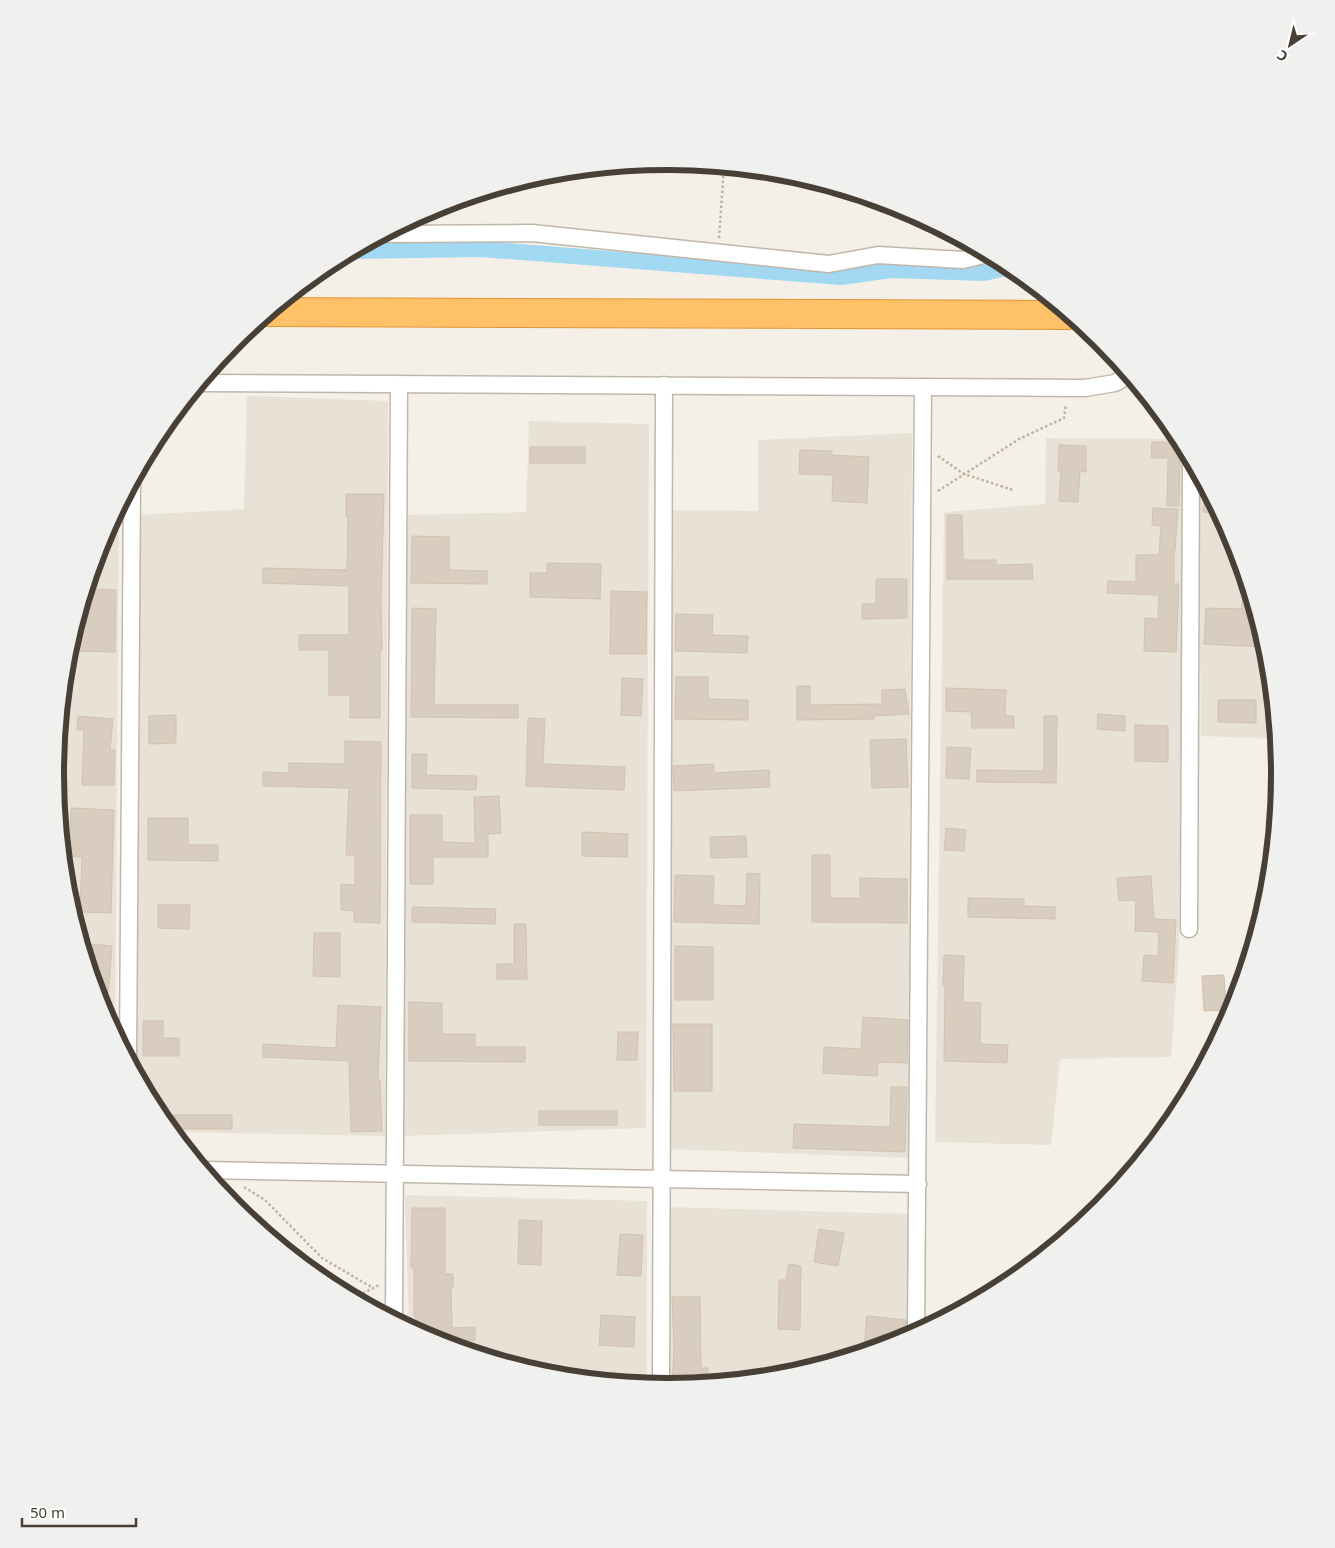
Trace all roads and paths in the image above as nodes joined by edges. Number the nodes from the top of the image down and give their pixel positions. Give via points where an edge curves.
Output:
1 (724, 173) edge
2 (398, 234) edge
3 (718, 252) junction
4 (978, 256) edge
5 (279, 312) edge
6 (1059, 314) edge
7 (1123, 378) edge
8 (208, 383) edge
9 (399, 384) junction
10 (664, 385) junction
11 (923, 387) junction
12 (1068, 388) junction
13 (922, 445) junction
14 (964, 474) junction
15 (1191, 474) edge
16 (1013, 490) dead end
17 (132, 496) edge
18 (922, 501) junction
19 (1189, 929) dead end
20 (128, 1045) edge
21 (212, 1170) edge
22 (213, 1171) edge
23 (395, 1174) junction
24 (661, 1179) junction
25 (918, 1184) junction
26 (394, 1278) junction
27 (373, 1288) junction
28 (361, 1294) edge
29 (394, 1312) edge
30 (916, 1324) edge
31 (661, 1378) edge

1 - 3 path
2 - 3 street via 532,233
3 - 4 street via 829,264 878,255 963,260
5 - 6 highway
7 - 12 street via 1085,388
8 - 9 street
9 - 10 street
9 - 23 street
10 - 11 street
10 - 24 street
11 - 12 street
11 - 13 street
12 - 14 path via 1064,418 1019,438
13 - 14 path
13 - 18 street
14 - 16 path
14 - 18 path
15 - 19 street
17 - 20 street
18 - 25 street
21 - 23 street
22 - 27 path via 265,1200 322,1258
23 - 24 street
23 - 26 street
24 - 25 street
24 - 31 street
25 - 30 street
26 - 27 path
26 - 29 street
27 - 28 path

